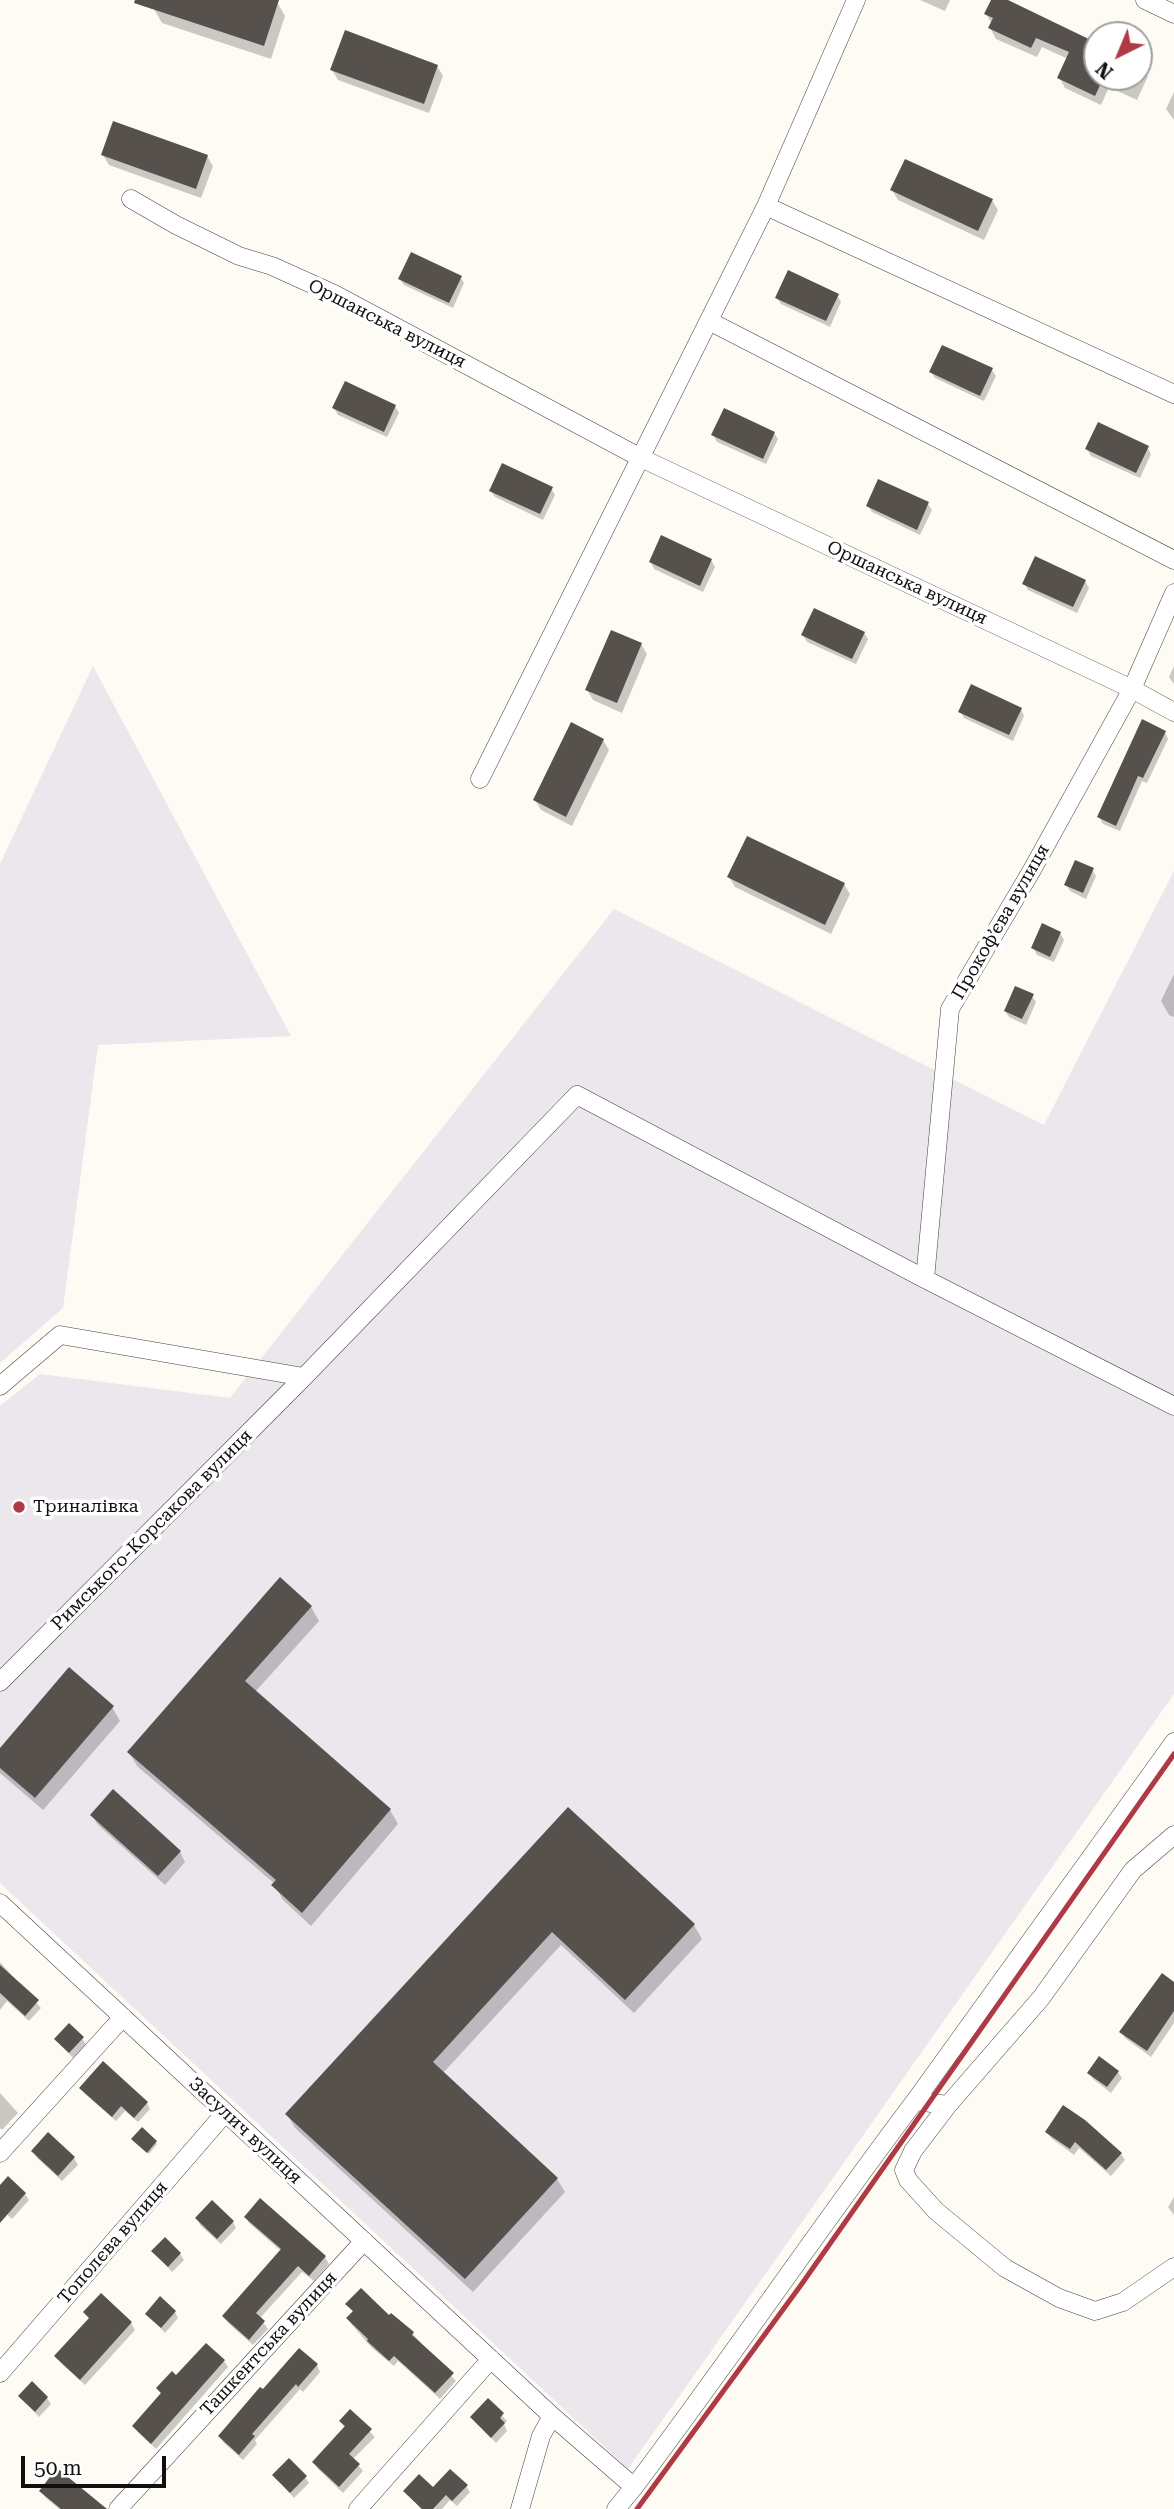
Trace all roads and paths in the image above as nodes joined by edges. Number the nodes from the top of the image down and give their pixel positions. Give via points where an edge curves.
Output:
1 (856, 0) edge
2 (1145, 0) edge
3 (1174, 14) edge
4 (131, 199) dead end
5 (766, 206) junction
6 (709, 321) junction
7 (1174, 394) edge
8 (639, 457) junction
9 (1174, 560) edge
10 (1174, 593) edge
11 (1132, 689) junction
12 (1174, 712) edge
13 (480, 779) dead end
14 (925, 1279) junction
15 (304, 1377) junction
16 (0, 1385) edge
17 (1174, 1406) edge
18 (0, 1682) edge
19 (1174, 1742) edge
20 (1174, 1835) edge
21 (1, 1906) edge
22 (123, 2017) junction
23 (915, 2101) junction
24 (948, 2105) junction
25 (225, 2112) junction
26 (0, 2153) edge
27 (364, 2241) junction
28 (1174, 2267) edge
29 (491, 2359) junction
30 (0, 2373) edge
31 (552, 2416) junction
32 (634, 2487) junction
33 (118, 2509) edge
34 (358, 2509) edge
35 (520, 2509) edge
36 (616, 2509) edge

1 - 5 street
2 - 3 street
4 - 8 street, Оршанська вулиця via 239,256 334,294
5 - 6 street
5 - 7 street
6 - 8 street
6 - 9 street
8 - 11 street, Оршанська вулиця
8 - 13 street
10 - 11 street, Прокоф’єва вулиця
11 - 12 street, Оршанська вулиця
11 - 14 street, Прокоф’єва вулиця via 950,1009
14 - 15 street, Римського-Корсакова вулиця via 577,1095
14 - 17 street
15 - 16 street via 60,1335
15 - 18 street, Римського-Корсакова вулиця
19 - 23 street
20 - 24 street via 1133,1870 1041,1998
21 - 22 street, Засулич вулиця
22 - 25 street, Засулич вулиця
22 - 26 street
23 - 24 street
23 - 32 street
24 - 28 street via 904,2170 936,2211 1005,2268 1059,2298 1095,2311 1123,2302
25 - 27 street, Засулич вулиця
25 - 30 street, Тополєва вулиця
27 - 29 street, Засулич вулиця
27 - 33 street, Ташкентська вулиця
29 - 31 street, Засулич вулиця
29 - 34 street
31 - 32 street, Засулич вулиця
31 - 35 street via 541,2436
32 - 36 street

